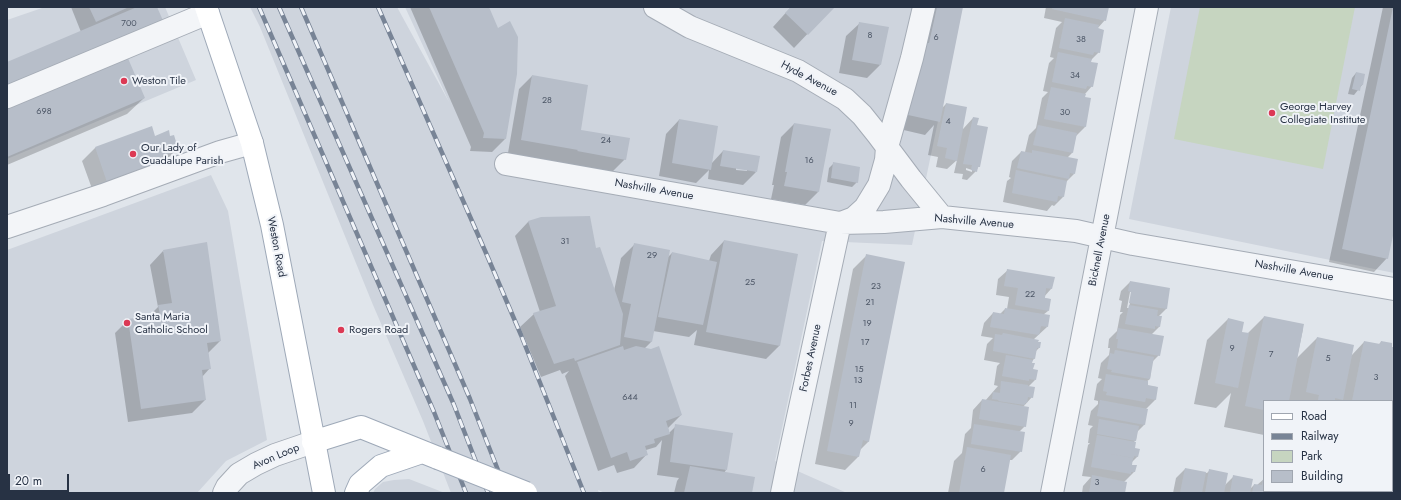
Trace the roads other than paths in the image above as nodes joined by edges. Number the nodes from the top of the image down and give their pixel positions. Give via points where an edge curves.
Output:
1 (924, 7) edge
2 (1147, 7) edge
3 (658, 8) edge
4 (207, 10) edge
5 (7, 97) edge
6 (252, 143) junction
7 (887, 147) junction
8 (506, 164) dead end
9 (942, 217) junction
10 (840, 223) junction
11 (7, 227) edge
12 (1103, 236) junction
13 (1394, 289) edge
14 (313, 442) junction
15 (430, 455) junction
16 (224, 493) edge
17 (324, 493) edge
18 (356, 493) edge
19 (526, 493) edge
20 (782, 493) edge
21 (1052, 493) edge

1 - 7 street
2 - 12 street, Bicknell Avenue
3 - 7 street, Hyde Avenue via 690,27 778,62 826,86 862,115
4 - 5 street
4 - 6 main road, Weston Road
6 - 11 street
6 - 14 main road, Weston Road via 272,225
7 - 9 street, Hyde Avenue
7 - 10 street via 882,175 873,197 854,218
8 - 10 street, Nashville Avenue
9 - 10 street, Nashville Avenue
9 - 12 street, Nashville Avenue
10 - 20 street, Forbes Avenue
12 - 13 street, Nashville Avenue via 1133,244
12 - 21 street, Bicknell Avenue
14 - 15 main road via 361,427
14 - 16 street, Avon Loop via 256,464 239,474
14 - 17 main road, Weston Road
15 - 18 main road via 381,466 360,484
15 - 19 main road, bridge

